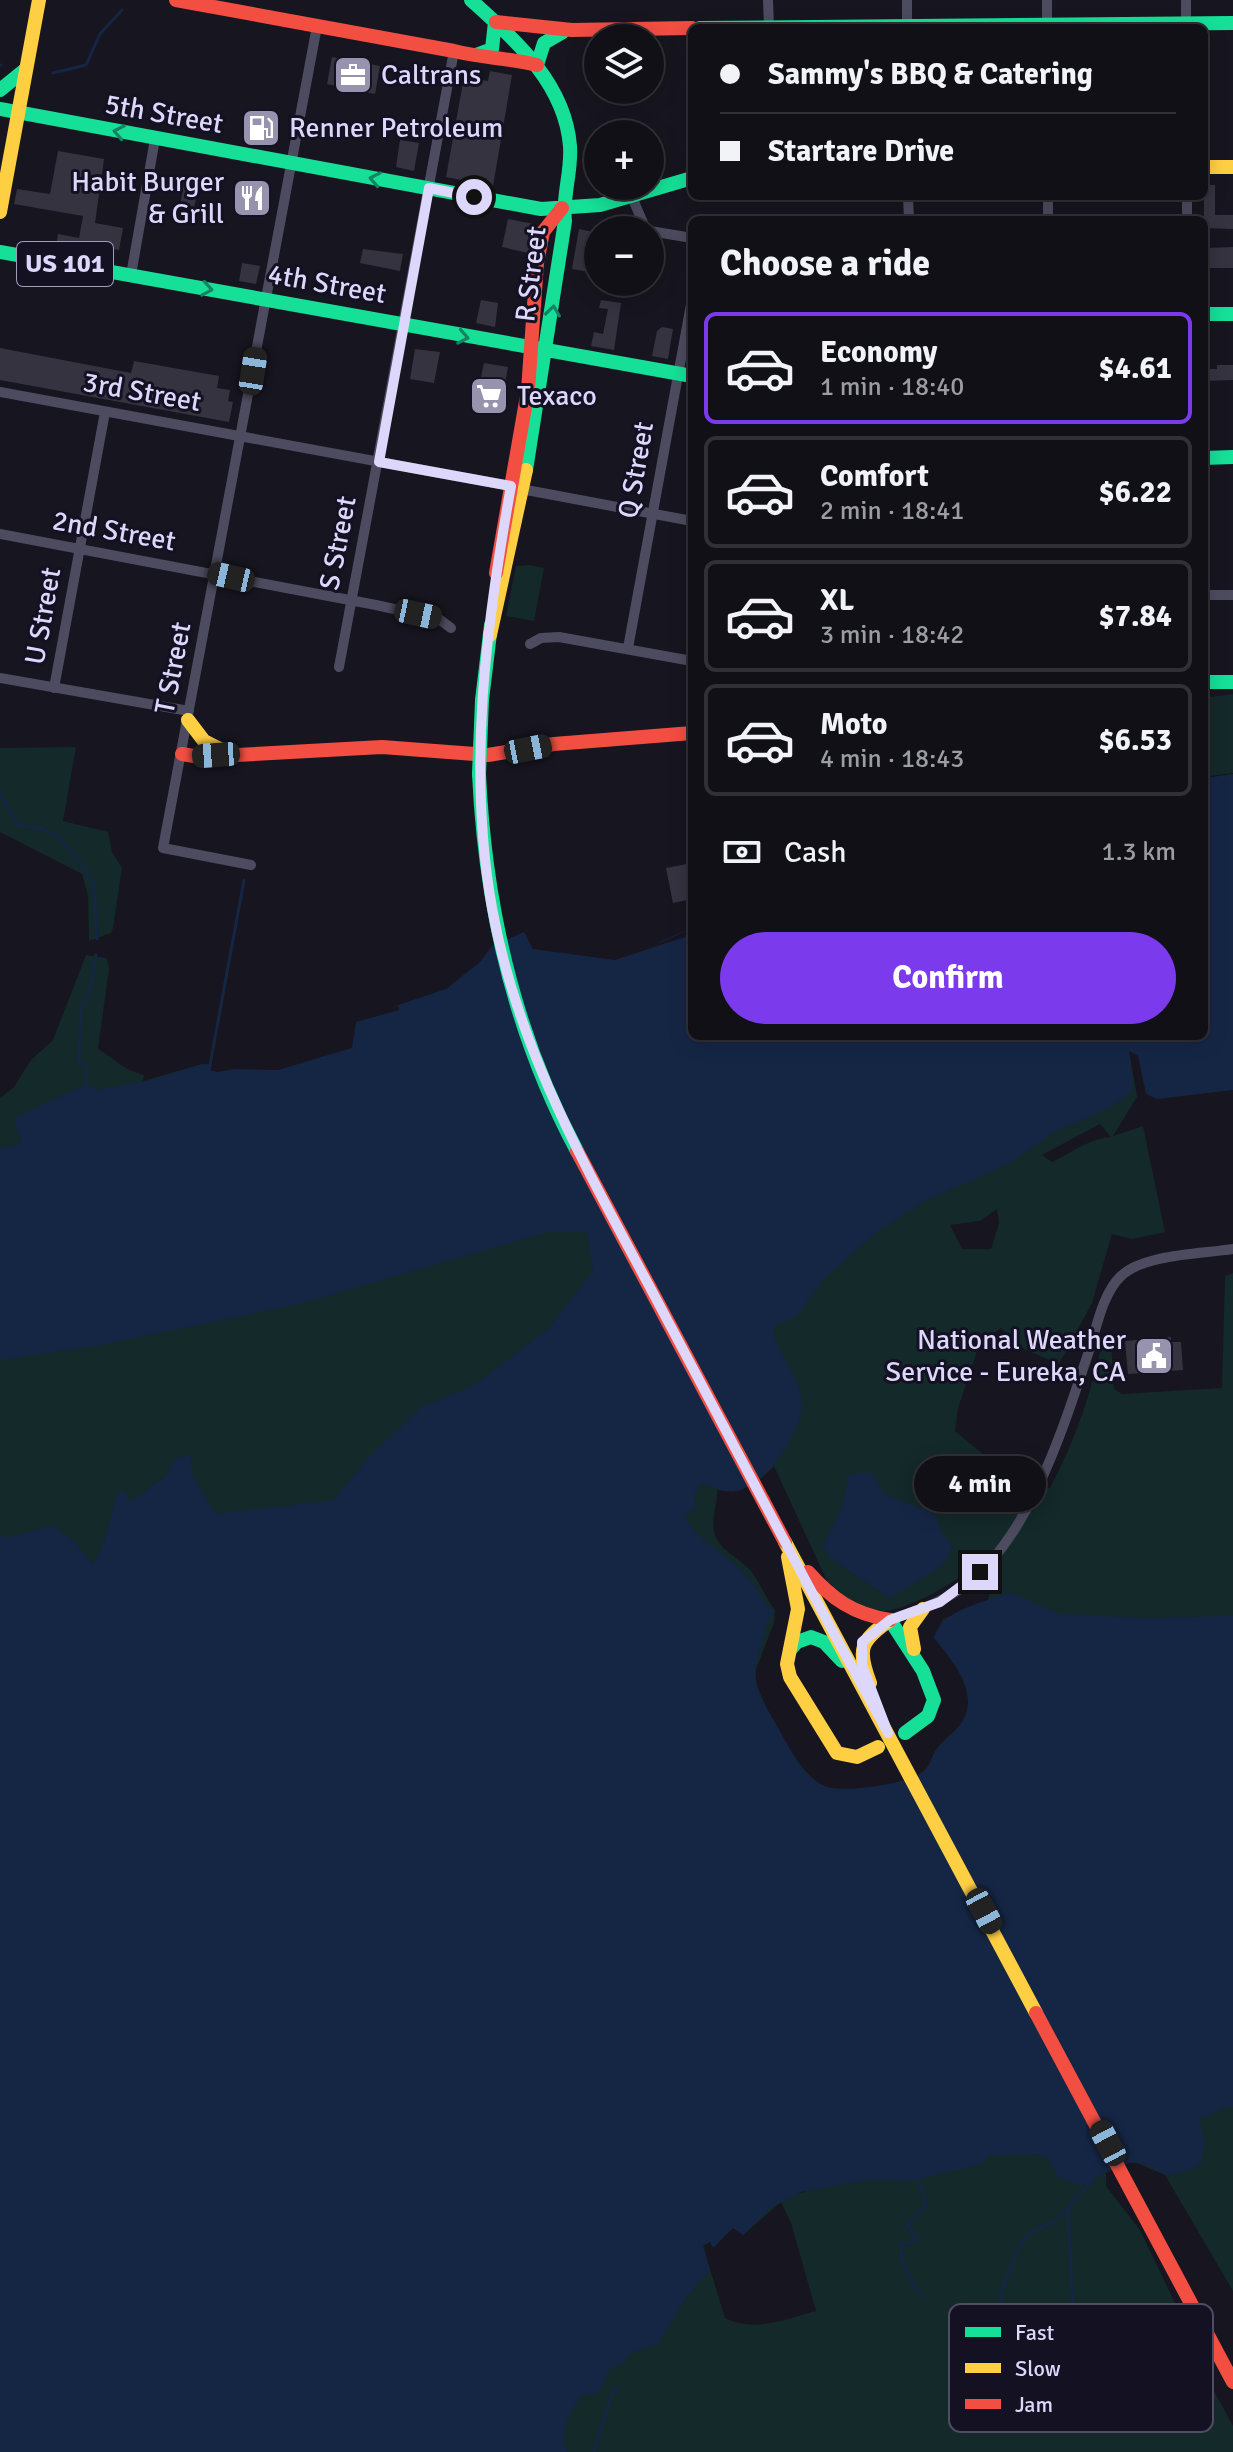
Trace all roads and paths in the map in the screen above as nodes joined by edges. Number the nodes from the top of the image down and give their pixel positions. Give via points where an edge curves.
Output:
1 (39, 0) edge
2 (176, 0) edge
3 (471, 0) edge
4 (768, 0) edge
5 (907, 0) edge
6 (1047, 0) edge
7 (1186, 0) edge
8 (495, 22) junction
9 (1233, 23) edge
10 (769, 24) edge
11 (907, 24) edge
12 (1047, 24) edge
13 (1186, 24) edge
14 (1208, 25) edge
15 (317, 26) junction
16 (688, 28) edge
17 (572, 30) junction
18 (454, 51) junction
19 (476, 55) junction
20 (537, 65) junction
21 (26, 69) junction
22 (0, 90) edge
23 (0, 109) edge
24 (18, 112) junction
25 (155, 139) junction
26 (292, 164) junction
27 (1208, 167) edge
28 (1233, 167) edge
29 (688, 179) edge
30 (664, 187) edge
31 (429, 188) junction
32 (620, 200) edge
33 (562, 208) junction
34 (0, 212) edge
35 (664, 233) edge
36 (688, 237) edge
37 (0, 252) edge
38 (131, 275) junction
39 (266, 299) junction
40 (1208, 314) edge
41 (1233, 314) edge
42 (404, 325) junction
43 (688, 343) edge
44 (541, 351) junction
45 (685, 376) edge
46 (0, 392) edge
47 (105, 412) junction
48 (242, 437) junction
49 (1233, 457) edge
50 (1208, 458) edge
51 (379, 462) junction
52 (516, 487) junction
53 (652, 514) junction
54 (688, 520) edge
55 (0, 534) edge
56 (79, 549) junction
57 (215, 574) junction
58 (1208, 595) edge
59 (1233, 595) edge
60 (352, 600) junction
61 (451, 628) dead end
62 (530, 644) dead end
63 (628, 648) junction
64 (688, 660) edge
65 (339, 667) dead end
66 (0, 678) edge
67 (1208, 682) edge
68 (1233, 682) edge
69 (54, 688) junction
70 (189, 716) junction
71 (688, 733) edge
72 (182, 754) junction
73 (232, 754) junction
74 (251, 865) dead end
75 (1233, 1249) edge
76 (785, 1540) junction
77 (923, 1609) junction
78 (890, 1620) junction
79 (790, 1650) junction
80 (918, 1665) junction
81 (861, 1683) junction
82 (888, 1733) junction
83 (905, 1733) dead end
84 (878, 1747) dead end
85 (1192, 2304) edge
86 (1213, 2344) edge
87 (1233, 2382) edge

1 - 21 main road
2 - 15 main road
3 - 8 main road
4 - 10 street
5 - 11 street
6 - 12 street
7 - 13 street
8 - 17 main road
8 - 19 main road via 492,49
8 - 20 main road
9 - 14 main road
15 - 18 main road
15 - 26 street, T Street
16 - 17 main road
17 - 20 main road via 551,35
18 - 19 main road
18 - 31 street, S Street
19 - 20 main road
20 - 33 main road via 557,97 568,130
21 - 22 main road
21 - 24 main road
23 - 24 main road, 5th Street
25 -> 24 main road, 5th Street
24 - 34 main road
25 - 26 main road, 5th Street
25 - 38 street
31 -> 26 main road, 5th Street
26 - 39 street, T Street
27 - 28 main road
29 - 30 main road, 5th Street
31 - 33 main road, 5th Street via 541,209
31 - 42 street, S Street
32 - 33 main road, 5th Street
44 -> 33 main road, R Street via 565,221
33 - 44 main road, R Street via 543,232 535,289
35 - 36 street
37 - 38 main road, 4th Street / US 101
38 -> 39 main road, 4th Street / US 101
39 - 42 main road, 4th Street / US 101
39 - 48 street, T Street
40 - 41 main road
42 -> 44 main road, 4th Street / US 101
42 - 51 street, S Street
43 - 45 street, Q Street
44 - 45 main road, 4th Street / US 101
44 - 52 main road, R Street
45 - 53 street, Q Street
46 - 47 street, 3rd Street
47 - 48 street, 3rd Street
47 - 56 street, U Street
48 - 51 street, 3rd Street
48 - 57 street, T Street
49 - 50 main road
51 - 52 street, 3rd Street
51 - 60 street, S Street
52 - 53 street, 3rd Street
52 - 76 main road, R Street, bridge via 482,700 480,806 501,949 530,1046 563,1125
53 - 54 street, 3rd Street
53 - 63 street, Q Street
55 - 56 street, 2nd Street
56 - 57 street, 2nd Street
56 - 69 street, U Street
57 - 60 street, 2nd Street
57 - 70 street, T Street
58 - 59 street
60 - 61 street, 2nd Street via 439,619
60 - 65 street, S Street
62 - 63 street via 551,637
63 - 64 street
66 - 69 street
67 - 68 main road
69 - 70 street
70 - 72 street, T Street
70 - 73 main road via 204,741
71 - 73 main road via 488,755 394,747
72 - 73 main road
72 - 74 street, T Street via 163,848
75 - 77 street via 1146,1263 1121,1276 1053,1449 1011,1533 970,1582
76 - 78 main road via 832,1599 858,1615
76 - 79 main road via 797,1599
76 - 81 main road
77 - 78 street
77 - 80 main road via 910,1627
78 - 80 main road
78 - 82 main road via 865,1637 860,1647
79 - 81 main road via 803,1637 817,1638
79 - 84 main road via 790,1677 833,1749 857,1757
80 - 83 main road via 933,1703 928,1716
81 - 82 main road
82 - 85 main road
86 - 87 main road

